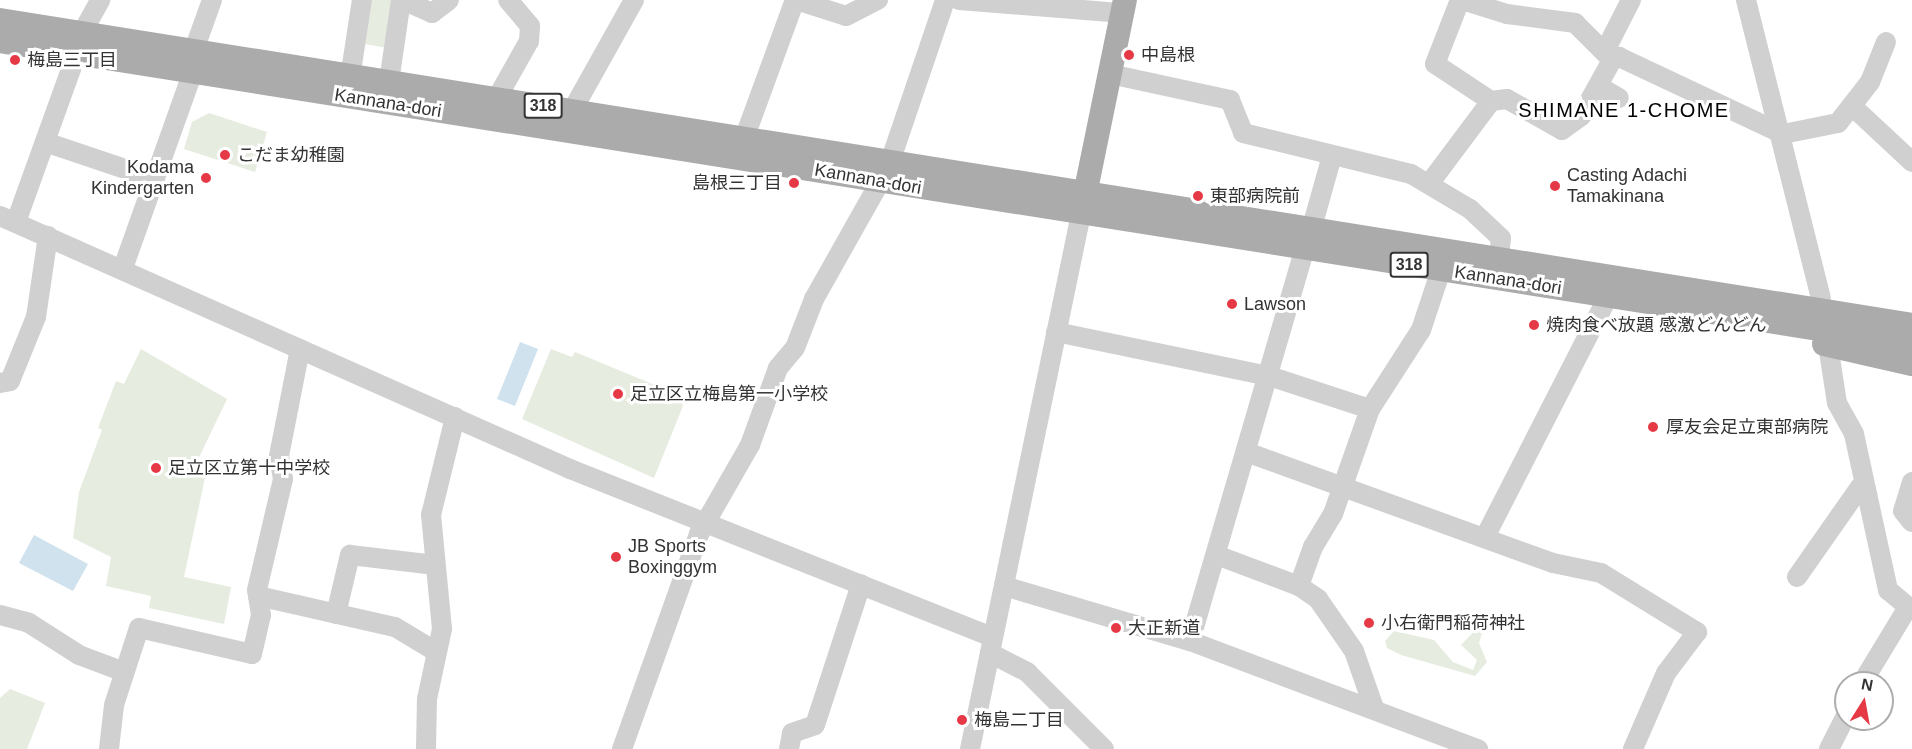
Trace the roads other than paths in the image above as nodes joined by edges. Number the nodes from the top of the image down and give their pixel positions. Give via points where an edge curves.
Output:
1 (100, 0) edge
2 (212, 0) edge
3 (362, 0) edge
4 (402, 0) edge
5 (449, 0) edge
6 (508, 0) edge
7 (634, 0) edge
8 (796, 0) edge
9 (876, 0) edge
10 (945, 0) edge
11 (959, 0) edge
12 (1461, 0) edge
13 (1631, 0) edge
14 (1746, 0) edge
15 (1124, 7) edge
16 (1536, 8) edge
17 (0, 20) edge
18 (0, 41) edge
19 (1886, 42) dead end
20 (80, 43) junction
21 (1609, 54) junction
22 (194, 60) junction
23 (1110, 74) junction
24 (349, 86) junction
25 (1598, 86) junction
26 (388, 92) junction
27 (497, 98) junction
28 (1619, 98) dead end
29 (1491, 101) junction
30 (1852, 106) junction
31 (572, 111) junction
32 (1783, 134) junction
33 (744, 139) junction
34 (45, 142) junction
35 (1332, 156) junction
36 (1912, 162) edge
37 (885, 172) junction
38 (155, 179) junction
39 (1429, 184) junction
40 (1083, 203) junction
41 (8, 219) edge
42 (48, 236) junction
43 (1308, 238) junction
44 (1499, 257) junction
45 (123, 268) junction
46 (1441, 270) junction
47 (1728, 292) junction
48 (1609, 296) junction
49 (1821, 298) junction
50 (1912, 309) edge
51 (1736, 317) junction
52 (1912, 325) edge
53 (1056, 332) junction
54 (1912, 344) edge
55 (1828, 345) junction
56 (300, 349) junction
57 (1912, 364) edge
58 (1269, 376) junction
59 (0, 383) edge
60 (1370, 409) junction
61 (455, 417) junction
62 (1249, 453) junction
63 (1912, 482) edge
64 (1342, 487) junction
65 (1860, 487) dead end
66 (1912, 522) edge
67 (706, 524) junction
68 (1485, 537) junction
69 (1219, 556) junction
70 (435, 565) junction
71 (1797, 577) dead end
72 (861, 584) junction
73 (1004, 586) junction
74 (1299, 586) junction
75 (258, 596) junction
76 (1910, 608) edge
77 (336, 614) junction
78 (0, 615) edge
79 (1190, 641) junction
80 (991, 645) junction
81 (435, 651) junction
82 (1870, 671) edge
83 (124, 672) junction
84 (1374, 708) junction
85 (1838, 731) edge
86 (109, 749) edge
87 (426, 749) edge
88 (622, 749) edge
89 (789, 749) edge
90 (970, 749) edge
91 (1104, 749) edge
92 (1478, 749) edge
93 (1633, 749) edge
94 (1829, 749) edge

1 - 20 street
2 - 22 street
3 - 24 street
4 - 5 street via 432,13
4 - 26 street
6 - 27 street via 530,26 529,40
7 - 31 street
8 - 9 street via 846,16
8 - 33 street
10 - 37 street
11 - 15 street
12 - 16 street
12 - 29 street via 1435,64
13 - 21 street
14 - 32 street
15 - 23 main road
16 - 21 street via 1575,23
17 - 20 main road, Kannana-dori / 318
18 - 20 main road, Kannana-dori / 318
19 - 30 street via 1870,82
20 - 22 main road, Kannana-dori / 318
20 - 34 street
21 - 25 street
21 - 32 street
22 - 24 main road, Kannana-dori / 318
22 - 38 street
23 - 35 street via 1230,100 1243,133
23 - 40 main road
24 - 26 main road, Kannana-dori / 318
25 - 28 street
25 - 29 street via 1581,116 1562,130 1507,99
26 - 27 main road, Kannana-dori / 318
26 - 37 main road, Kannana-dori / 318
27 - 31 main road, Kannana-dori / 318
29 - 39 street
30 - 32 street via 1838,123
30 - 36 street
31 - 33 main road, Kannana-dori / 318
32 - 49 street
33 - 37 main road, Kannana-dori / 318
34 - 38 street
34 - 41 street
35 - 39 street
35 - 43 street
37 - 40 main road, Kannana-dori / 318
37 - 67 street via 814,299 795,348 778,368 750,445
38 - 45 street
39 - 44 street via 1470,209 1501,238
40 - 43 main road, Kannana-dori / 318
40 - 53 street
41 - 42 street
42 - 45 street
42 - 59 street via 36,317 10,381
43 - 44 main road, Kannana-dori / 318
43 - 46 main road, Kannana-dori / 318
43 - 58 street
44 - 47 main road, Kannana-dori / 318
45 - 56 street
46 - 48 main road, Kannana-dori / 318
46 - 60 street via 1420,330
47 - 49 main road, Kannana-dori / 318
47 - 52 main road, Kannana-dori / 318
48 - 51 main road, Kannana-dori / 318
48 - 68 street
49 - 50 main road, Kannana-dori / 318
51 - 54 main road, Kannana-dori / 318
51 - 55 main road, Kannana-dori / 318
53 - 58 street
53 - 73 street
55 - 57 main road, Kannana-dori / 318
55 - 76 street via 1837,403 1854,434 1888,590
56 - 61 street
56 - 75 street via 279,456 283,479
58 - 60 street
58 - 62 street
60 - 64 street
61 - 67 street
61 - 70 street via 431,514
62 - 64 street
62 - 69 street
63 - 66 street via 1903,512
64 - 68 street
64 - 74 street
65 - 71 street
67 - 72 street
67 - 88 street
68 - 93 street via 1552,563 1601,573 1697,632 1666,673
69 - 74 street
69 - 79 street
70 - 77 street via 350,555
70 - 81 street via 442,629
72 - 80 street
72 - 89 street via 815,725 792,734
73 - 79 street
73 - 80 street
74 - 84 street via 1318,599 1354,651
75 - 77 street
75 - 83 street via 261,615 252,654 139,628
76 - 82 street
77 - 81 street via 395,627
78 - 83 street via 29,623 78,655
79 - 84 street
80 - 90 street
80 - 91 street via 1027,672
81 - 87 street
83 - 86 street via 114,705
84 - 92 street
85 - 94 street

